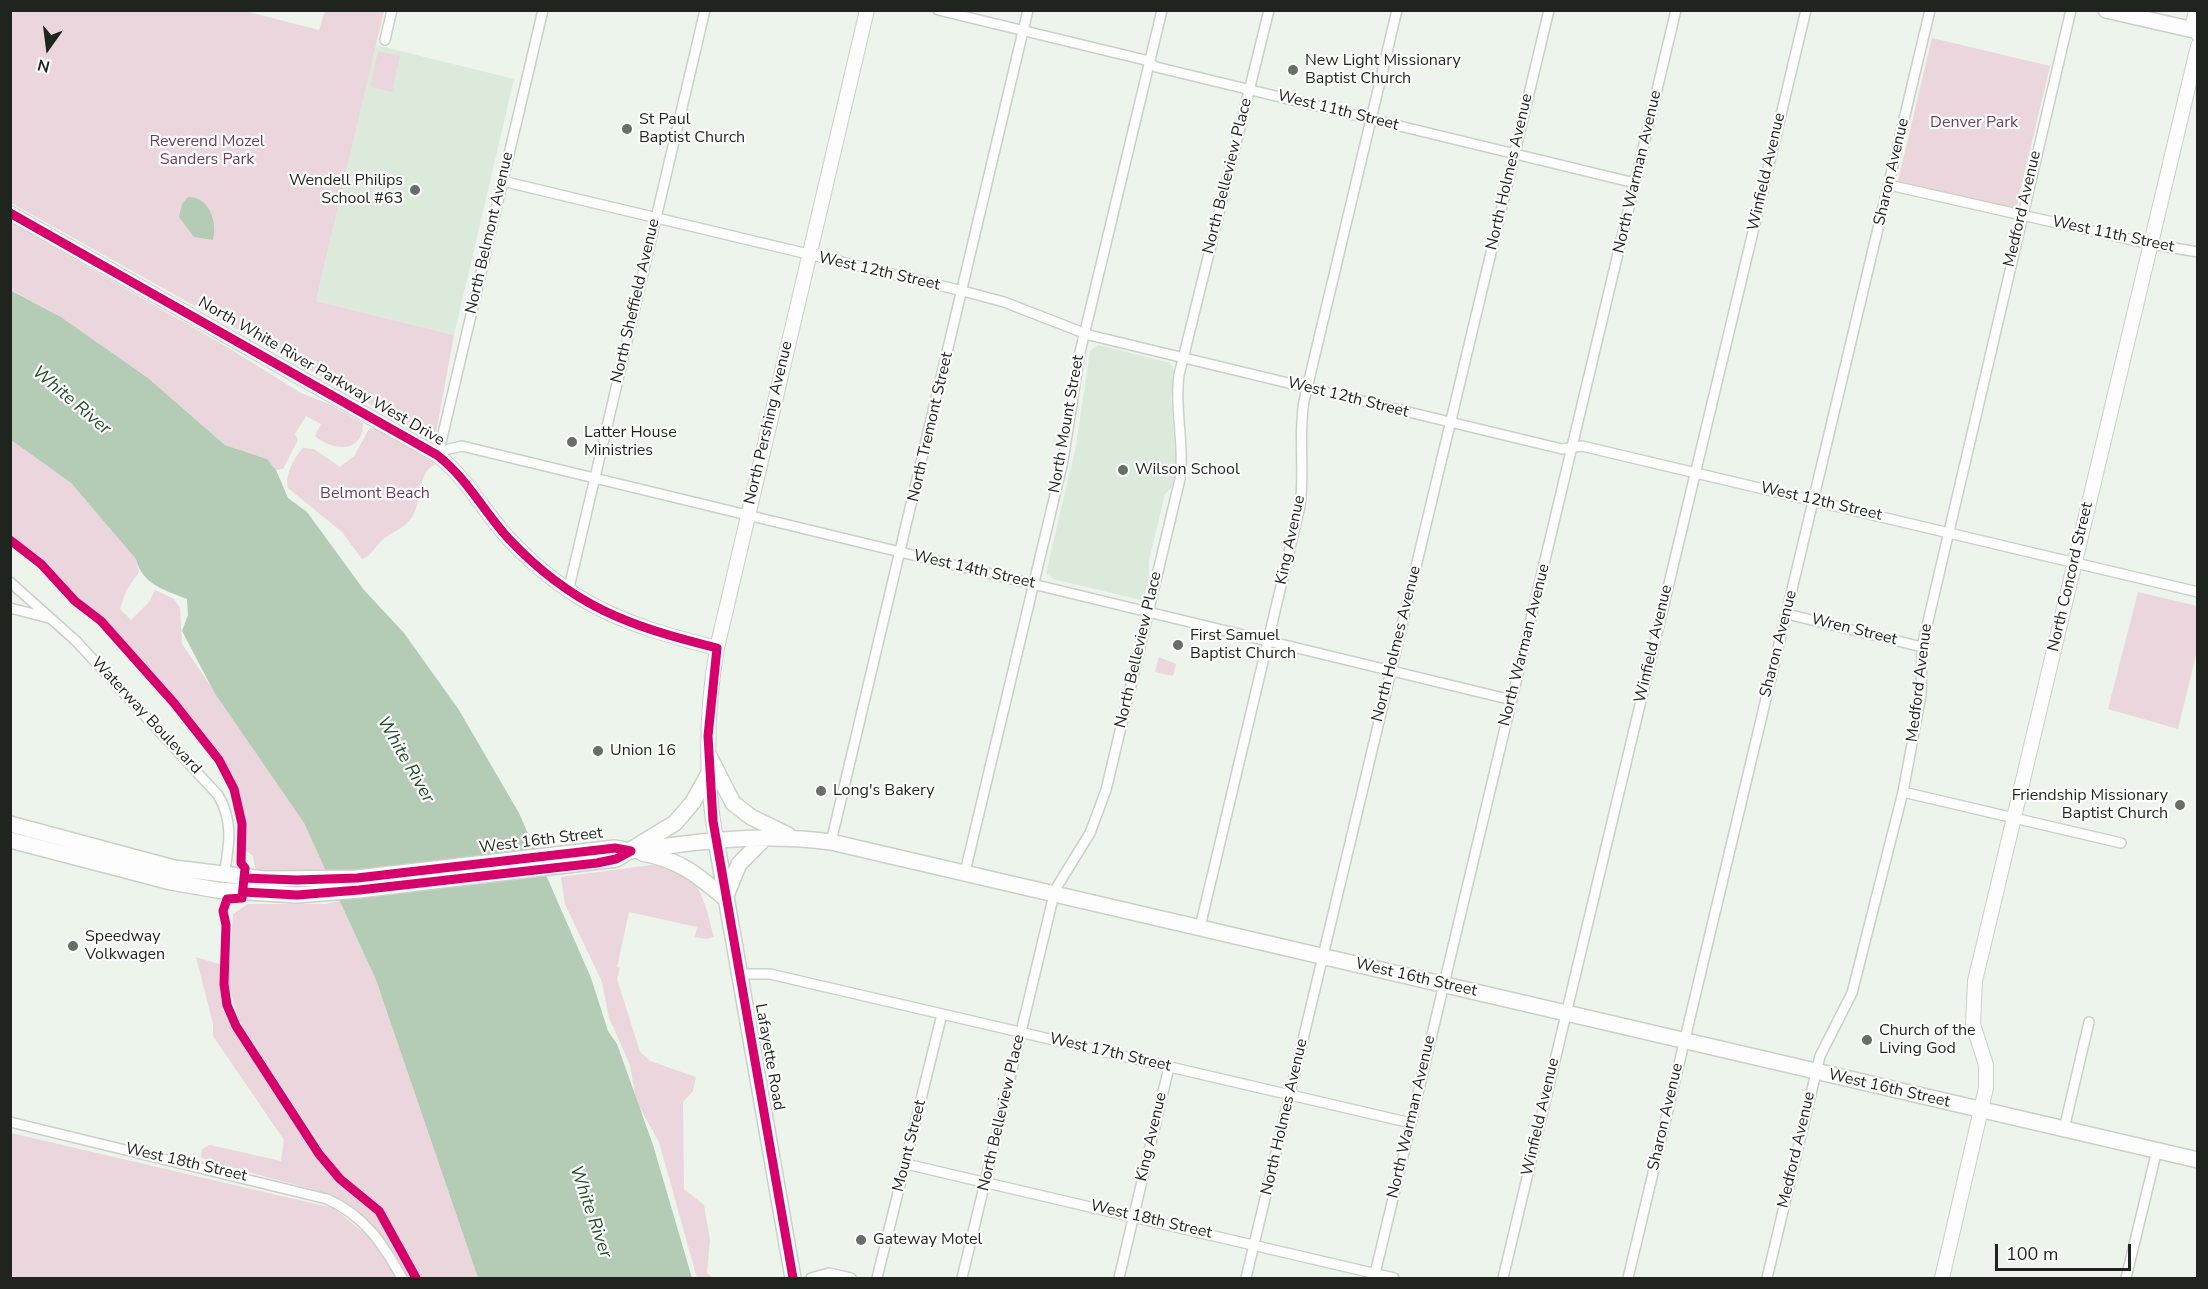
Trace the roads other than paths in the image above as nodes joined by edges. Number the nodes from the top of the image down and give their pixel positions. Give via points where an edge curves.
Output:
1 (392, 10) edge
2 (543, 10) edge
3 (705, 10) edge
4 (867, 10) edge
5 (938, 10) edge
6 (1028, 10) edge
7 (1162, 10) edge
8 (1269, 10) edge
9 (1397, 10) edge
10 (1549, 10) edge
11 (1676, 10) edge
12 (1806, 10) edge
13 (1930, 10) edge
14 (2071, 10) edge
15 (2106, 10) edge
16 (2196, 10) edge
17 (1023, 31) junction
18 (2197, 35) edge
19 (385, 40) dead end
20 (1149, 63) junction
21 (1250, 89) junction
22 (1371, 120) junction
23 (1515, 154) junction
24 (502, 182) junction
25 (1635, 183) junction
26 (1889, 185) junction
27 (10, 213) edge
28 (2022, 215) junction
29 (656, 218) junction
30 (2150, 244) junction
31 (2198, 252) edge
32 (809, 255) junction
33 (963, 291) junction
34 (1084, 333) junction
35 (1183, 358) junction
36 (1307, 387) junction
37 (1450, 423) junction
38 (1573, 448) junction
39 (438, 455) junction
40 (1695, 473) junction
41 (594, 479) junction
42 (1814, 500) junction
43 (747, 516) junction
44 (1948, 532) junction
45 (901, 553) junction
46 (2074, 562) junction
47 (10, 582) edge
48 (1034, 585) junction
49 (568, 592) junction
50 (2198, 592) edge
51 (10, 608) edge
52 (1148, 612) junction
53 (1786, 614) junction
54 (52, 619) junction
55 (1268, 641) junction
56 (1922, 646) junction
57 (717, 648) junction
58 (1391, 671) junction
59 (1512, 700) junction
60 (709, 756) junction
61 (709, 773) junction
62 (1903, 792) junction
63 (2013, 819) junction
64 (10, 824) edge
65 (766, 837) junction
66 (793, 838) junction
67 (10, 840) edge
68 (716, 840) junction
69 (831, 842) junction
70 (2121, 843) dead end
71 (631, 851) junction
72 (965, 872) junction
73 (224, 875) junction
74 (297, 888) junction
75 (1054, 894) junction
76 (724, 898) junction
77 (1200, 927) junction
78 (1323, 956) junction
79 (739, 974) junction
80 (1443, 984) junction
81 (1566, 1012) junction
82 (942, 1014) junction
83 (2089, 1022) dead end
84 (1021, 1033) junction
85 (1684, 1040) junction
86 (1169, 1066) junction
87 (1816, 1072) junction
88 (1290, 1095) junction
89 (1983, 1110) junction
90 (10, 1122) edge
91 (1411, 1123) junction
92 (2064, 1129) junction
93 (2157, 1150) junction
94 (2198, 1160) edge
95 (906, 1164) junction
96 (986, 1182) junction
97 (1134, 1216) junction
98 (1255, 1244) junction
99 (1374, 1276) edge
100 (402, 1278) edge
101 (793, 1278) edge
102 (811, 1278) edge
103 (851, 1278) edge
104 (877, 1278) edge
105 (962, 1278) edge
106 (1119, 1278) edge
107 (1246, 1278) edge
108 (1394, 1278) edge
109 (1503, 1278) edge
110 (1628, 1278) edge
111 (1767, 1278) edge
112 (1942, 1278) edge
113 (2126, 1278) edge

1 - 19 street
2 - 24 street, North Belmont Avenue
3 - 29 street, North Sheffield Avenue
4 - 32 main road, North Pershing Avenue
5 - 17 street, West 11th Street
6 - 17 street, North Tremont Street
7 - 20 street, North Mount Street
8 - 21 street, North Belleview Place
9 - 22 street, King Avenue
10 - 23 street, North Holmes Avenue
11 - 25 street, North Warman Avenue
12 - 40 street, Winfield Avenue
13 - 26 street, Sharon Avenue
14 - 28 street, Medford Avenue
15 - 18 main road
16 - 18 main road, North Concord Street via 2193,22
17 - 20 street, West 11th Street
17 - 33 street, North Tremont Street
18 - 30 main road, North Concord Street
20 - 21 street, West 11th Street
20 - 34 street, North Mount Street
21 - 22 street, West 11th Street
21 - 35 street, North Belleview Place
22 - 23 street, West 11th Street
22 - 36 street, King Avenue
23 - 25 street, West 11th Street
23 - 37 street, North Holmes Avenue
24 - 29 street, West 12th Street
24 - 39 street, North Belmont Avenue
25 - 38 street, North Warman Avenue
26 - 28 street, West 11th Street
26 - 42 street, Sharon Avenue
27 - 39 main road, North White River Parkway West Drive
28 - 30 street, West 11th Street
28 - 44 street, Medford Avenue
29 - 32 street, West 12th Street
29 - 41 street, North Sheffield Avenue
30 - 31 street, West 11th Street
30 - 46 main road, North Concord Street
32 - 33 street, West 12th Street
32 - 43 main road, North Pershing Avenue
33 - 34 street, West 12th Street via 1004,302
33 - 45 street, North Tremont Street
34 - 35 street, West 12th Street
34 - 48 street, North Mount Street via 1067,443
35 - 36 street, West 12th Street
35 - 52 street, North Belleview Place via 1177,393 1182,449 1180,479
36 - 37 street, West 12th Street
36 - 55 street, King Avenue via 1300,427 1300,506
37 - 38 street, West 12th Street
37 - 58 street, North Holmes Avenue
38 - 40 street, West 12th Street via 1582,446
38 - 59 street, North Warman Avenue
39 - 41 street, West 14th Street via 462,446
39 - 49 main road, North White River Parkway West Drive via 462,478 520,550
40 - 42 street, West 12th Street
40 - 81 street, Winfield Avenue
41 - 43 street, West 14th Street
41 - 49 street, North Sheffield Avenue
42 - 44 street, West 12th Street
42 - 53 street, Sharon Avenue
43 - 45 street, West 14th Street
43 - 57 main road, North Pershing Avenue
44 - 46 street, West 12th Street
44 - 56 street, Medford Avenue
45 - 48 street, West 14th Street
45 - 69 street, North Tremont Street
46 - 50 street, West 12th Street
46 - 63 main road, North Concord Street
47 - 54 street, Waterway Boulevard
48 - 52 street, West 14th Street
48 - 72 street, North Mount Street
49 - 57 main road, North White River Parkway West Drive via 628,624
51 - 54 street
52 - 55 street, West 14th Street
52 - 75 street, North Belleview Place via 1101,806 1089,836
53 - 56 street, Wren Street
53 - 85 street, Sharon Avenue
54 - 73 street, Waterway Boulevard via 220,798 230,831
55 - 58 street, West 14th Street
55 - 77 street, King Avenue
56 - 62 street, Medford Avenue via 1921,695
57 - 60 main road, North Pershing Avenue
58 - 59 street, West 14th Street
58 - 78 street, North Holmes Avenue
59 - 80 street, North Warman Avenue
60 - 61 main road, North Pershing Avenue
60 - 66 main road via 733,803 751,817
61 - 68 main road, North Pershing Avenue
61 - 71 main road via 693,802 675,823
62 - 63 street
62 - 87 street, Medford Avenue via 1856,981 1821,1051
63 - 70 street
63 - 89 main road, North Concord Street via 1972,999 1974,1029 1986,1071
64 - 73 main road, West 16th Street via 174,868
65 - 66 main road, West 16th Street
65 - 68 main road, West 16th Street
65 - 76 main road via 739,864
66 - 69 main road, West 16th Street
67 - 74 main road, West 16th Street via 171,882 243,892
68 - 71 main road, West 16th Street
68 - 76 main road, Lafayette Road
69 - 72 main road, West 16th Street
71 - 74 main road, West 16th Street via 616,859 597,857
71 - 76 main road via 684,865
72 - 75 main road, West 16th Street
73 - 74 main road, West 16th Street
75 - 77 main road, West 16th Street
75 - 84 street, North Belleview Place
76 - 79 main road, Lafayette Road
77 - 78 main road, West 16th Street
78 - 80 main road, West 16th Street
78 - 88 street, North Holmes Avenue
79 - 82 street, West 17th Street via 770,974
79 - 101 main road, Lafayette Road
80 - 81 main road, West 16th Street
80 - 91 street, North Warman Avenue
81 - 85 main road, West 16th Street
81 - 109 street, Winfield Avenue
82 - 84 street, West 17th Street
82 - 95 street, Mount Street
83 - 92 street
84 - 86 street, West 17th Street
84 - 96 street, North Belleview Place
85 - 87 main road, West 16th Street
85 - 110 street, Sharon Avenue
86 - 88 street, West 17th Street
86 - 97 street, King Avenue
87 - 89 main road, West 16th Street
87 - 111 street, Medford Avenue
88 - 91 street, West 17th Street
88 - 98 street, North Holmes Avenue
89 - 92 main road, West 16th Street
89 - 112 main road, North Concord Street
90 - 100 street, West 18th Street via 315,1194 357,1217 381,1241
91 - 99 street, North Warman Avenue
92 - 93 main road, West 16th Street
93 - 94 main road, West 16th Street
93 - 113 street
95 - 96 street, West 18th Street
95 - 104 street, Mount Street
96 - 97 street, West 18th Street
96 - 105 street, North Belleview Place
97 - 98 street, West 18th Street
97 - 106 street, King Avenue
98 - 99 street, West 18th Street
98 - 107 street, North Holmes Avenue
99 - 108 street, West 18th Street
102 - 103 street via 828,1273

